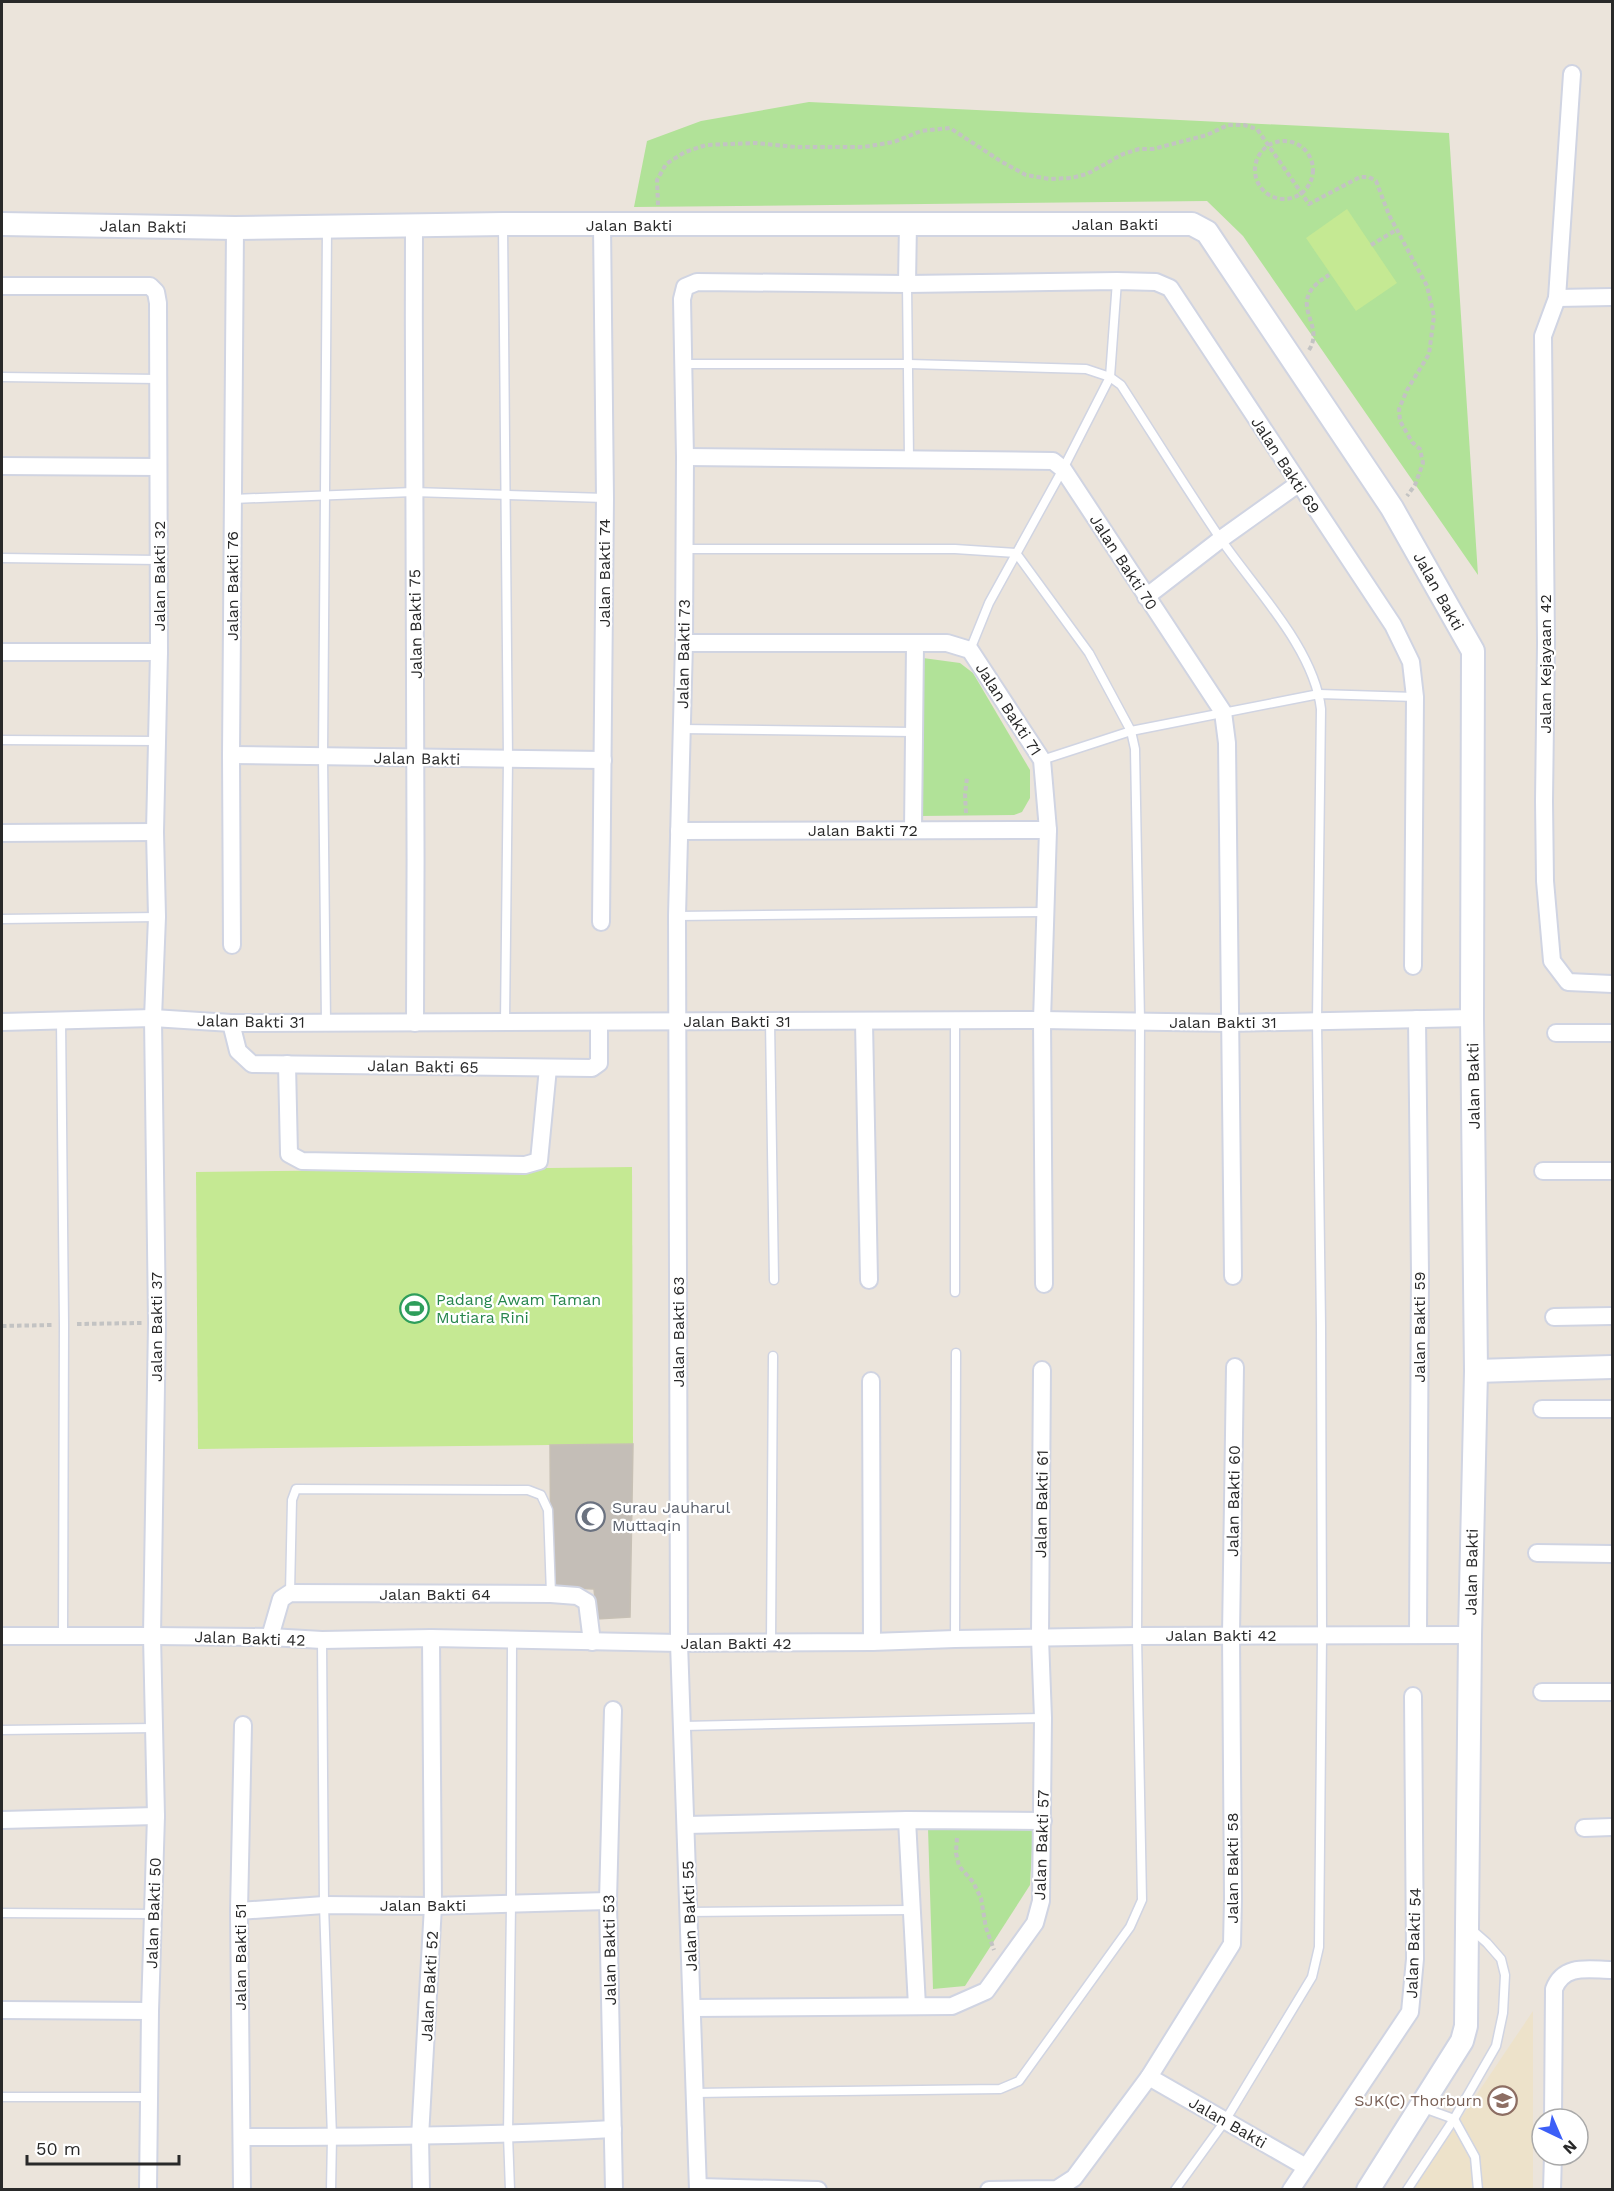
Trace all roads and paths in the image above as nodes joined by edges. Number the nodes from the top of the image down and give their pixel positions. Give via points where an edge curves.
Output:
1 (1572, 74) dead end
2 (1307, 186) joint
3 (908, 223) junction
4 (2, 224) edge
5 (502, 224) junction
6 (327, 225) junction
7 (414, 225) junction
8 (602, 225) junction
9 (235, 228) junction
10 (1396, 230) dead end
11 (1371, 245) dead end
12 (1329, 275) dead end
13 (1117, 281) junction
14 (907, 284) junction
15 (2, 286) edge
16 (1612, 297) edge
17 (1557, 298) junction
18 (1294, 361) junction
19 (683, 364) junction
20 (909, 364) junction
21 (2, 377) edge
22 (1110, 377) junction
23 (159, 379) junction
24 (685, 456) junction
25 (909, 459) junction
26 (2, 466) edge
27 (158, 467) junction
28 (1063, 469) junction
29 (1299, 484) junction
30 (413, 492) junction
31 (506, 495) junction
32 (325, 496) junction
33 (605, 498) junction
34 (233, 499) junction
35 (1221, 539) junction
36 (684, 549) junction
37 (1016, 553) junction
38 (2, 558) edge
39 (159, 560) junction
40 (1146, 597) junction
41 (684, 643) junction
42 (915, 645) junction
43 (970, 650) junction
44 (2, 652) edge
45 (159, 652) junction
46 (1319, 694) junction
47 (1415, 697) junction
48 (1223, 712) junction
49 (681, 729) junction
50 (1131, 731) junction
51 (913, 732) junction
52 (2, 740) edge
53 (156, 741) junction
54 (231, 755) junction
55 (323, 757) junction
56 (417, 758) junction
57 (508, 759) junction
58 (603, 760) junction
59 (1042, 760) junction
60 (967, 778) dead end
61 (913, 830) junction
62 (966, 830) junction
63 (1048, 830) junction
64 (679, 831) junction
65 (155, 832) junction
66 (2, 833) edge
67 (1045, 912) junction
68 (677, 916) junction
69 (157, 917) junction
70 (2, 919) edge
71 (601, 922) dead end
72 (232, 945) dead end
73 (1413, 966) dead end
74 (1612, 984) edge
75 (153, 1018) junction
76 (1472, 1018) junction
77 (61, 1019) junction
78 (1417, 1019) junction
79 (955, 1020) junction
80 (1042, 1020) junction
81 (678, 1021) junction
82 (770, 1021) junction
83 (1140, 1021) junction
84 (1317, 1021) junction
85 (2, 1022) edge
86 (326, 1022) junction
87 (506, 1022) junction
88 (864, 1022) junction
89 (231, 1023) junction
90 (415, 1023) junction
91 (599, 1023) junction
92 (1229, 1023) junction
93 (1556, 1033) dead end
94 (1612, 1033) edge
95 (287, 1064) junction
96 (548, 1068) junction
97 (1543, 1171) dead end
98 (1612, 1172) edge
99 (1233, 1276) dead end
100 (774, 1280) dead end
101 (869, 1280) dead end
102 (1044, 1284) dead end
103 (956, 1292) dead end
104 (1612, 1316) edge
105 (1554, 1317) dead end
106 (956, 1353) dead end
107 (773, 1356) dead end
108 (1235, 1367) dead end
109 (1612, 1367) edge
110 (1042, 1370) dead end
111 (1476, 1371) junction
112 (871, 1381) dead end
113 (1542, 1409) dead end
114 (1612, 1409) edge
115 (1538, 1553) dead end
116 (1612, 1554) edge
117 (290, 1593) junction
118 (551, 1594) junction
119 (1418, 1634) junction
120 (1137, 1635) junction
121 (1232, 1635) junction
122 (1470, 1635) junction
123 (2, 1636) edge
124 (63, 1636) junction
125 (152, 1636) junction
126 (1322, 1636) junction
127 (270, 1637) junction
128 (431, 1638) junction
129 (1040, 1638) junction
130 (955, 1639) junction
131 (322, 1640) junction
132 (512, 1640) junction
133 (592, 1642) junction
134 (872, 1642) junction
135 (679, 1643) junction
136 (771, 1643) junction
137 (1542, 1692) dead end
138 (1612, 1692) edge
139 (1413, 1696) dead end
140 (613, 1710) dead end
141 (1043, 1718) junction
142 (243, 1725) dead end
143 (683, 1726) junction
144 (155, 1728) junction
145 (2, 1730) edge
146 (156, 1816) junction
147 (2, 1820) edge
148 (907, 1820) junction
149 (958, 1820) junction
150 (1042, 1821) junction
151 (686, 1825) junction
152 (1612, 1827) edge
153 (1584, 1828) dead end
154 (608, 1901) junction
155 (511, 1904) junction
156 (324, 1905) junction
157 (433, 1906) junction
158 (911, 1910) junction
159 (239, 1911) junction
160 (688, 1912) junction
161 (2, 1913) edge
162 (153, 1914) junction
163 (1467, 1925) junction
164 (994, 1951) dead end
165 (1612, 1970) edge
166 (917, 2006) junction
167 (692, 2008) junction
168 (2, 2010) edge
169 (150, 2011) junction
170 (1149, 2078) junction
171 (695, 2093) junction
172 (2, 2097) edge
173 (149, 2097) junction
174 (1420, 2107) junction
175 (1553, 2107) edge
176 (1454, 2119) junction
177 (1225, 2121) junction
178 (613, 2129) junction
179 (508, 2135) junction
180 (242, 2137) junction
181 (332, 2137) junction
182 (420, 2137) junction
183 (1306, 2167) junction
184 (1553, 2167) edge
185 (698, 2188) edge
186 (148, 2190) edge
187 (242, 2190) edge
188 (331, 2190) edge
189 (421, 2190) edge
190 (510, 2190) edge
191 (614, 2190) edge
192 (818, 2190) edge
193 (989, 2190) edge
194 (1175, 2190) edge
195 (1291, 2190) edge
196 (1368, 2190) edge
197 (1407, 2190) edge
198 (1478, 2190) edge
199 (1552, 2190) edge

1 - 17 street, Jalan Kejayaan 42
2 - 2 path via 1300,194 1281,199 1262,190 1254,171 1260,152 1278,141 1297,143 1311,158 1312,177
3 - 8 street, Jalan Bakti
3 - 14 street
3 - 18 street, Jalan Bakti via 1192,224 1207,232
4 - 9 street, Jalan Bakti
5 - 7 street, Jalan Bakti
5 - 8 street, Jalan Bakti
5 - 31 lane
6 - 7 street, Jalan Bakti
6 - 9 street, Jalan Bakti
6 - 32 lane
7 - 30 street, Jalan Bakti 75
8 - 33 street, Jalan Bakti 74
9 - 34 street, Jalan Bakti 76
10 - 11 path
12 - 18 path via 1310,290 1306,302 1313,343
13 - 14 street, Jalan Bakti 69
13 - 22 lane
13 - 29 street, Jalan Bakti 69 via 1156,282 1170,288
14 - 19 street, Jalan Bakti 73 via 697,282 685,287 682,299
14 - 20 lane
15 - 23 street, Jalan Bakti 32 via 150,286 158,303
16 - 17 street
17 - 74 street, Jalan Kejayaan 42 via 1543,336 1545,881 1552,961 1558,971 1568,982
18 - 76 street, Jalan Bakti via 1392,508 1473,651
19 - 20 lane
19 - 24 street, Jalan Bakti 73
20 - 22 lane via 1086,369
20 - 25 lane
21 - 23 lane
22 - 28 lane
22 - 35 lane via 1121,385
23 - 27 street, Jalan Bakti 32
24 - 25 street
24 - 36 street, Jalan Bakti 73
25 - 28 street via 1053,461
26 - 27 street
27 - 39 street, Jalan Bakti 32
28 - 37 lane
28 - 40 street, Jalan Bakti 70
29 - 35 street
29 - 47 street, Jalan Bakti 69 via 1393,625 1411,662
30 - 31 lane
30 - 32 lane
30 - 56 street, Jalan Bakti 75
31 - 33 lane
31 - 57 lane
32 - 34 lane
32 - 55 lane
33 - 58 street, Jalan Bakti 74
34 - 54 street, Jalan Bakti 76
35 - 40 street
35 - 46 lane via 1301,651
36 - 37 lane via 955,549
36 - 41 street, Jalan Bakti 73
37 - 43 lane
37 - 50 lane via 1089,654
38 - 39 lane
39 - 45 street, Jalan Bakti 32
40 - 48 street, Jalan Bakti 70
41 - 42 street, Jalan Bakti 71
41 - 49 street, Jalan Bakti 73
42 - 43 street, Jalan Bakti 71 via 947,643
42 - 51 street
43 - 59 street, Jalan Bakti 71
44 - 45 street
45 - 53 street, Jalan Bakti 32
46 - 47 lane
46 - 48 lane
46 - 84 lane
47 - 73 street, Jalan Bakti 69
48 - 50 lane
48 - 92 street, Jalan Bakti 70 via 1227,743
49 - 51 lane
49 - 64 street, Jalan Bakti 73
50 - 59 lane
50 - 83 lane via 1135,748
51 - 61 street
52 - 53 lane
53 - 65 street, Jalan Bakti 32
54 - 55 street, Jalan Bakti
54 - 72 street, Jalan Bakti 76
55 - 56 street, Jalan Bakti
55 - 86 lane
56 - 57 street, Jalan Bakti
56 - 90 street, Jalan Bakti 75
57 - 58 street, Jalan Bakti
57 - 87 lane
58 - 71 street, Jalan Bakti 74
59 - 63 street, Jalan Bakti 71
60 - 62 path
61 - 62 street, Jalan Bakti 72
61 - 64 street, Jalan Bakti 72
62 - 63 street, Jalan Bakti 72
63 - 67 street, Jalan Bakti 71
64 - 68 street, Jalan Bakti 73
65 - 66 street
65 - 69 street, Jalan Bakti 32
67 - 68 lane
67 - 80 street, Jalan Bakti 71
68 - 81 street, Jalan Bakti 73
69 - 70 lane
69 - 75 street, Jalan Bakti 32
75 - 77 street, Jalan Bakti 31
75 - 89 street, Jalan Bakti 31
75 - 125 street, Jalan Bakti 37 via 157,1323
76 - 78 street, Jalan Bakti 31
76 - 111 street, Jalan Bakti
77 - 85 street, Jalan Bakti 31
77 - 124 lane
78 - 84 street, Jalan Bakti 31
78 - 119 street, Jalan Bakti 59
79 - 80 street, Jalan Bakti 31
79 - 88 street, Jalan Bakti 31
79 - 103 lane
80 - 83 street, Jalan Bakti 31
80 - 102 street, Jalan Bakti 71
81 - 82 street, Jalan Bakti 31
81 - 91 street, Jalan Bakti 31
81 - 135 street, Jalan Bakti 63
82 - 88 street, Jalan Bakti 31
82 - 100 lane
83 - 92 street, Jalan Bakti 31
83 - 120 lane
84 - 92 street, Jalan Bakti 31
84 - 126 lane
86 - 89 street, Jalan Bakti 31
86 - 90 street, Jalan Bakti 31
87 - 90 street, Jalan Bakti 31
87 - 91 street, Jalan Bakti 31
88 - 101 street
89 - 95 street, Jalan Bakti 65 via 238,1051 252,1064
91 - 96 street, Jalan Bakti 65 via 599,1063 592,1068
92 - 99 street, Jalan Bakti 70
93 - 94 street
95 - 96 street, Jalan Bakti 65
95 - 96 street via 290,1154 302,1161 525,1165 539,1161
97 - 98 street
104 - 105 street
106 - 130 lane
107 - 136 lane
108 - 121 street, Jalan Bakti 60
109 - 111 street
110 - 129 street, Jalan Bakti 61
111 - 122 street, Jalan Bakti
112 - 134 street
113 - 114 street
115 - 116 street
117 - 118 street, Jalan Bakti 64
117 - 118 lane via 292,1500 296,1489 528,1490 541,1495 548,1510
117 - 127 street via 281,1599
118 - 133 street, Jalan Bakti 64 via 577,1596 587,1602
119 - 122 street, Jalan Bakti 42
119 - 126 street, Jalan Bakti 42
120 - 121 street, Jalan Bakti 42
120 - 129 street, Jalan Bakti 42
120 - 171 lane via 1142,1900 1130,1927 1019,2081 1000,2089
121 - 126 street, Jalan Bakti 42
121 - 170 street, Jalan Bakti 58 via 1232,1944
122 - 163 street, Jalan Bakti
123 - 124 street, Jalan Bakti 42
124 - 125 street, Jalan Bakti 42
125 - 127 street, Jalan Bakti 42
125 - 144 street, Jalan Bakti 50
126 - 177 lane via 1319,1947 1312,1977
127 - 131 street, Jalan Bakti 42
128 - 131 street, Jalan Bakti 42
128 - 132 street, Jalan Bakti 42
128 - 157 street, Jalan Bakti 52
129 - 130 street, Jalan Bakti 42
129 - 141 street, Jalan Bakti 57
130 - 134 street, Jalan Bakti 42
131 - 156 lane
132 - 133 street, Jalan Bakti 42
132 - 155 lane
133 - 135 street, Jalan Bakti 42
134 - 136 street, Jalan Bakti 42
135 - 136 street, Jalan Bakti 42
135 - 143 street, Jalan Bakti 55
137 - 138 street
139 - 183 street, Jalan Bakti 54 via 1415,1959 1410,2012
140 - 154 street, Jalan Bakti 53
141 - 143 lane
141 - 150 street, Jalan Bakti 57
142 - 159 street, Jalan Bakti 51
143 - 151 street, Jalan Bakti 55
144 - 145 lane
144 - 146 street, Jalan Bakti 50
146 - 147 street
146 - 162 street, Jalan Bakti 50
148 - 149 street
148 - 151 street
148 - 158 street
149 - 150 street
149 - 164 path via 959,1866 981,1898
150 - 166 street, Jalan Bakti 57 via 1041,1901 1035,1923 986,1991 952,2006
151 - 160 street, Jalan Bakti 55
152 - 153 street
154 - 155 street, Jalan Bakti
154 - 178 street, Jalan Bakti 53
155 - 157 street, Jalan Bakti
155 - 179 lane
156 - 157 street, Jalan Bakti
156 - 159 street, Jalan Bakti
156 - 181 lane
157 - 182 street, Jalan Bakti 52
158 - 160 lane
158 - 166 street
159 - 180 street, Jalan Bakti 51
160 - 167 street, Jalan Bakti 55
161 - 162 lane
162 - 169 street, Jalan Bakti 50
163 - 174 street, Jalan Bakti via 1466,2026 1462,2041
163 - 176 lane via 1501,1959 1505,1975 1503,2013 1496,2046
165 - 175 street via 1572,1971 1562,1975 1554,1989
166 - 167 street, Jalan Bakti 57
167 - 171 street, Jalan Bakti 55
168 - 169 street
169 - 173 street, Jalan Bakti 50
170 - 177 street, Jalan Bakti
170 - 193 street, Jalan Bakti 58 via 1074,2178 1057,2188
171 - 185 street, Jalan Bakti 55
172 - 173 lane
173 - 186 street, Jalan Bakti 50
174 - 176 lane
174 - 196 street, Jalan Bakti
176 - 197 lane
176 - 198 lane via 1475,2157
177 - 183 street, Jalan Bakti
177 - 194 lane
178 - 179 street
178 - 191 street, Jalan Bakti 53
179 - 182 street
179 - 190 lane
180 - 181 street
180 - 187 street, Jalan Bakti 51
181 - 182 street
181 - 188 lane
182 - 189 street, Jalan Bakti 52
183 - 195 street, Jalan Bakti 54
184 - 199 street
185 - 192 street

